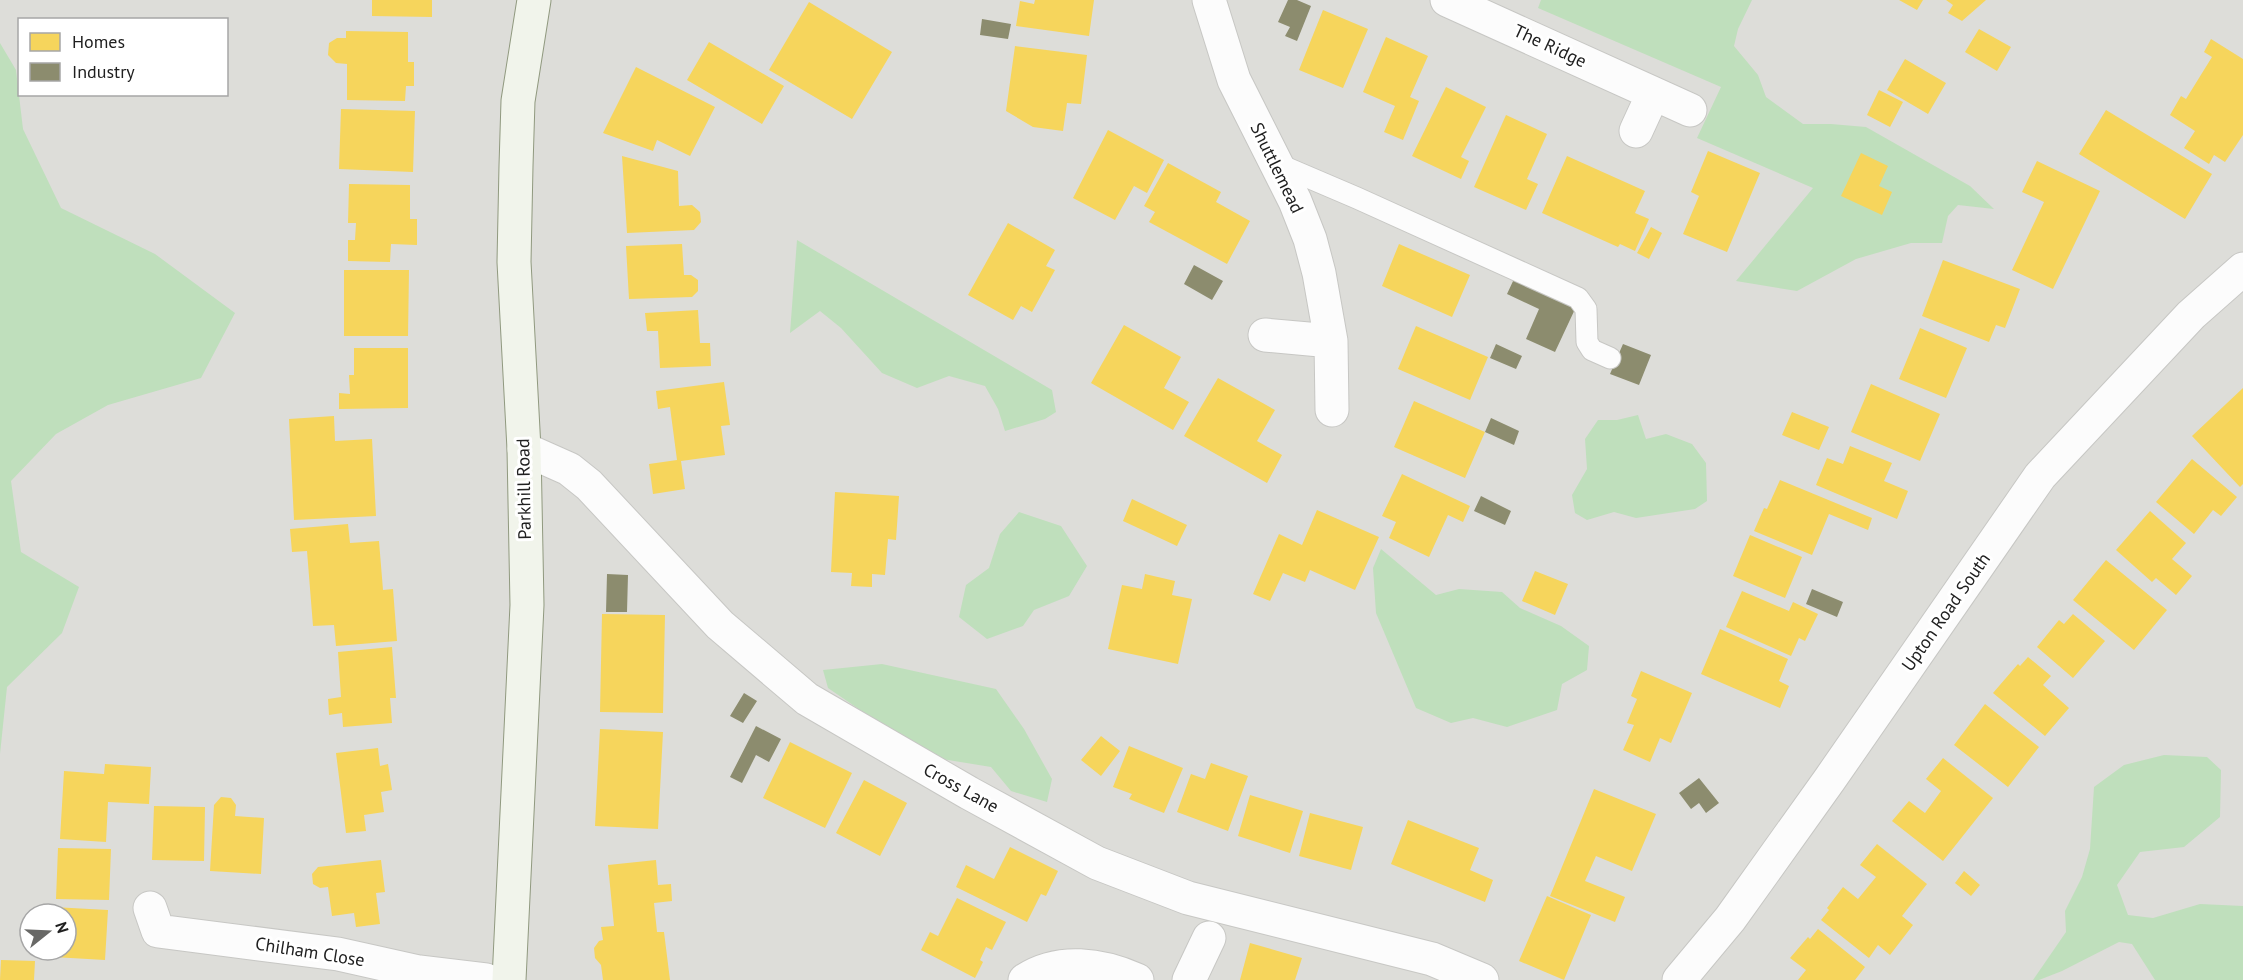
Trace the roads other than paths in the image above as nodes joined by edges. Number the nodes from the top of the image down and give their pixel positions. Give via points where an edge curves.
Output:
1 (534, 0) edge
2 (1209, 0) edge
3 (1447, 0) edge
4 (1653, 94) junction
5 (1690, 110) dead end
6 (1636, 131) dead end
7 (1274, 163) junction
8 (2243, 269) edge
9 (1265, 335) dead end
10 (1331, 341) junction
11 (1610, 358) dead end
12 (1332, 410) dead end
13 (524, 449) junction
14 (150, 908) dead end
15 (1209, 938) dead end
16 (1132, 978) edge
17 (486, 980) edge
18 (509, 980) edge
19 (1025, 980) edge
20 (1189, 980) edge
21 (1482, 980) edge
22 (1679, 980) edge

1 - 13 main road, Parkhill Road via 518,101 514,250
2 - 7 street, Shuttlemead via 1233,80
3 - 4 street, The Ridge
4 - 5 street, The Ridge
4 - 6 street
7 - 10 street, Shuttlemead via 1310,239
7 - 11 lane via 1578,298 1586,309 1587,342 1592,350
8 - 22 street, Upton Road South via 2191,315 2040,476 1730,919
9 - 10 street
10 - 12 street, Shuttlemead
13 - 18 main road, Parkhill Road via 526,658
13 - 21 street, Cross Lane via 568,469 589,485 720,625 807,699 978,798 1097,863 1188,898 1432,959
14 - 17 street, Chilham Close via 158,931 338,954 419,972
15 - 20 street
16 - 19 street via 1083,965 1061,966

